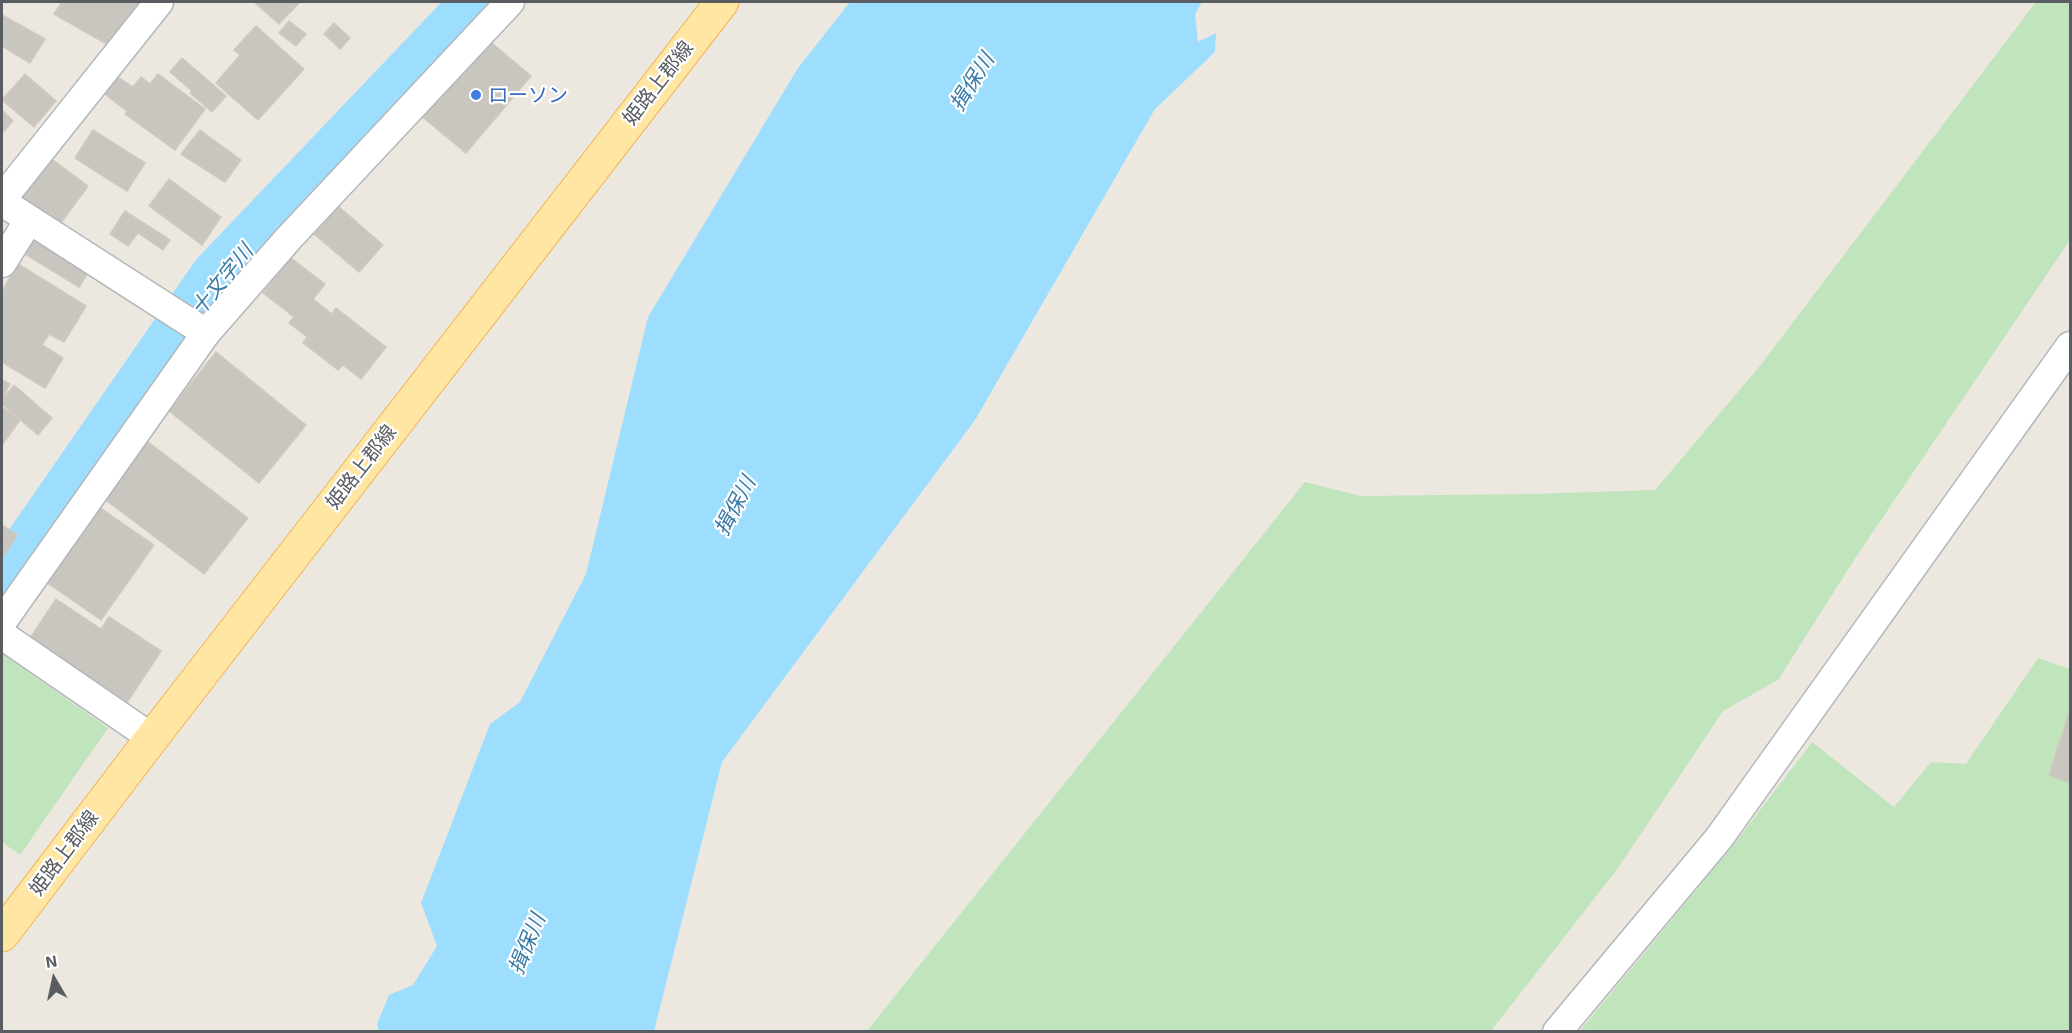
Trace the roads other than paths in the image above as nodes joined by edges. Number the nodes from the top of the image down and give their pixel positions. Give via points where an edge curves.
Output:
1 (159, 2) edge
2 (510, 2) edge
3 (722, 2) edge
4 (2, 200) edge
5 (29, 220) junction
6 (2, 263) edge
7 (206, 333) junction
8 (2070, 346) edge
9 (2, 622) edge
10 (2, 635) edge
11 (152, 738) junction
12 (2, 935) edge
13 (1557, 1032) edge

1 - 4 street
2 - 7 street via 288,239
3 - 11 main road, 姫路上郡線
4 - 5 street
5 - 6 street
5 - 7 street
7 - 9 street
8 - 13 street via 1719,838
10 - 11 street
11 - 12 main road, 姫路上郡線

